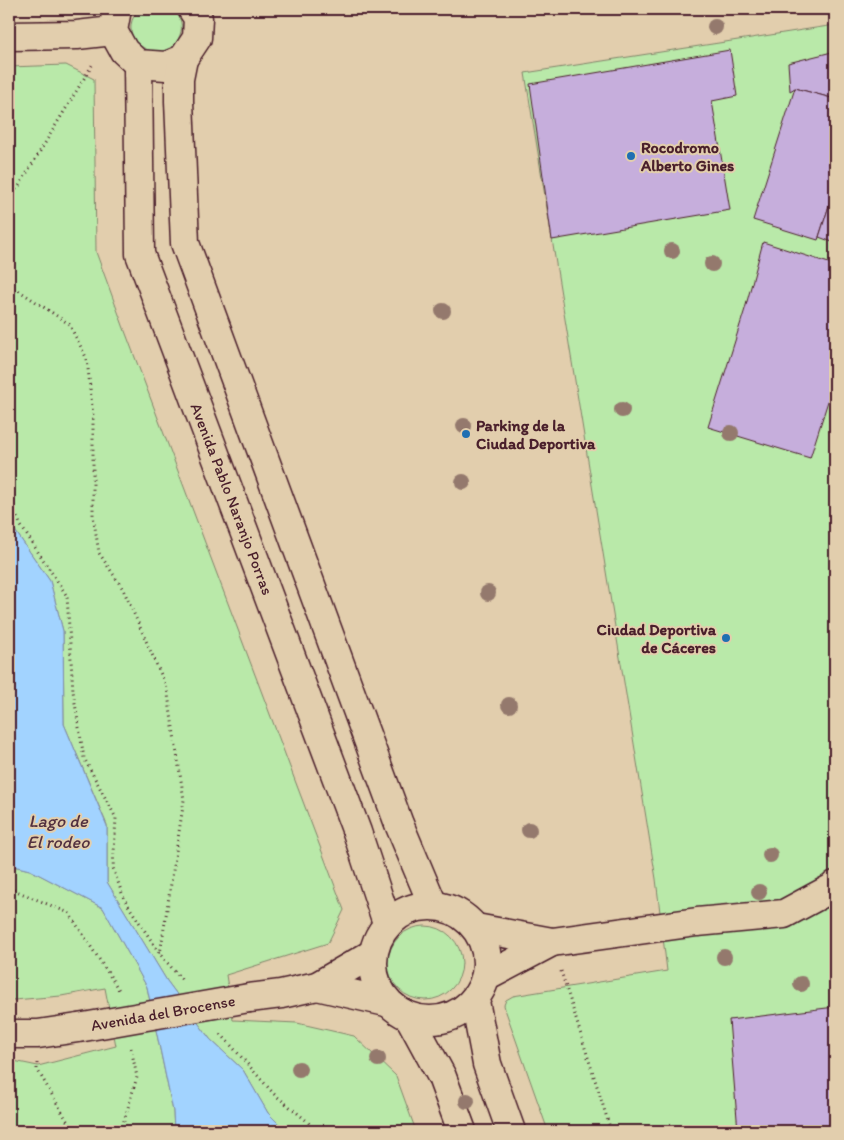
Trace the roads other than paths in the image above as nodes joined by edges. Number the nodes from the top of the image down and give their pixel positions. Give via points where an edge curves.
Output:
1 (192, 9) edge
2 (115, 20) edge
3 (9, 36) edge
4 (183, 59) junction
5 (138, 64) junction
6 (835, 885) edge
7 (433, 905) junction
8 (387, 924) junction
9 (476, 928) junction
10 (552, 942) junction
11 (372, 954) junction
12 (486, 977) junction
13 (317, 986) junction
14 (474, 1001) junction
15 (386, 1002) junction
16 (410, 1018) junction
17 (9, 1034) edge
18 (462, 1131) edge
19 (511, 1131) edge

1 - 4 main road via 198,18 197,38
2 - 3 main road via 77,35
2 - 5 main road via 124,51
4 - 5 main road via 166,66
4 - 7 main road via 180,101 185,244 399,824
5 - 8 main road, Avenida Pablo Naranjo Porras via 140,254 357,832
6 - 10 main road via 784,914
7 - 8 main road via 408,909
7 - 9 main road via 457,912
8 - 11 main road
9 - 10 main road
9 - 12 main road via 487,951
10 - 12 main road
11 - 13 main road, Avenida del Brocense
11 - 15 main road via 374,979
12 - 14 main road
13 - 15 main road, Avenida del Brocense
13 - 17 main road, Avenida del Brocense, bridge via 78,1028 38,1034
14 - 16 main road via 445,1020
14 - 19 main road via 486,1064
15 - 16 main road
16 - 18 main road via 442,1077

